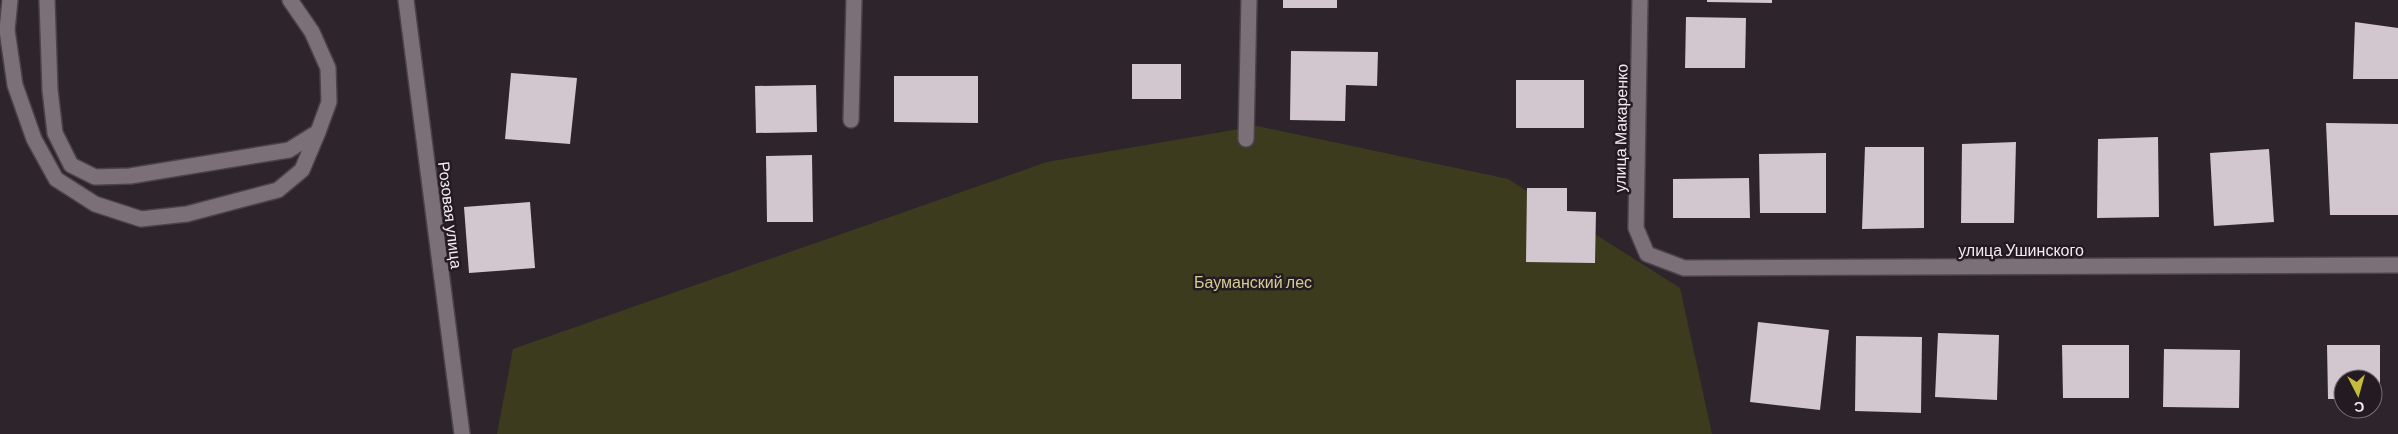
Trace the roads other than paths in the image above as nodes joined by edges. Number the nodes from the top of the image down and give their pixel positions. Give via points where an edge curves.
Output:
1 (10, 0) edge
2 (47, 0) edge
3 (290, 0) edge
4 (406, 0) edge
5 (854, 0) edge
6 (1249, 0) edge
7 (1640, 0) edge
8 (851, 120) dead end
9 (318, 132) junction
10 (1246, 139) dead end
11 (71, 165) junction
12 (56, 179) junction
13 (1647, 254) joint
14 (2398, 265) edge
15 (462, 434) edge

1 - 12 street via 7,30 15,85 34,138
2 - 11 street via 55,133
3 - 9 street via 312,32 328,68 329,102
4 - 15 street, Розовая улица
5 - 8 street
6 - 10 street
7 - 13 street, улица Макаренко via 1636,228
9 - 11 street via 289,150 130,176 95,177
9 - 12 street via 302,170 278,190 187,214 141,219 95,204
11 - 12 street
13 - 14 street, улица Ушинского via 1684,268

